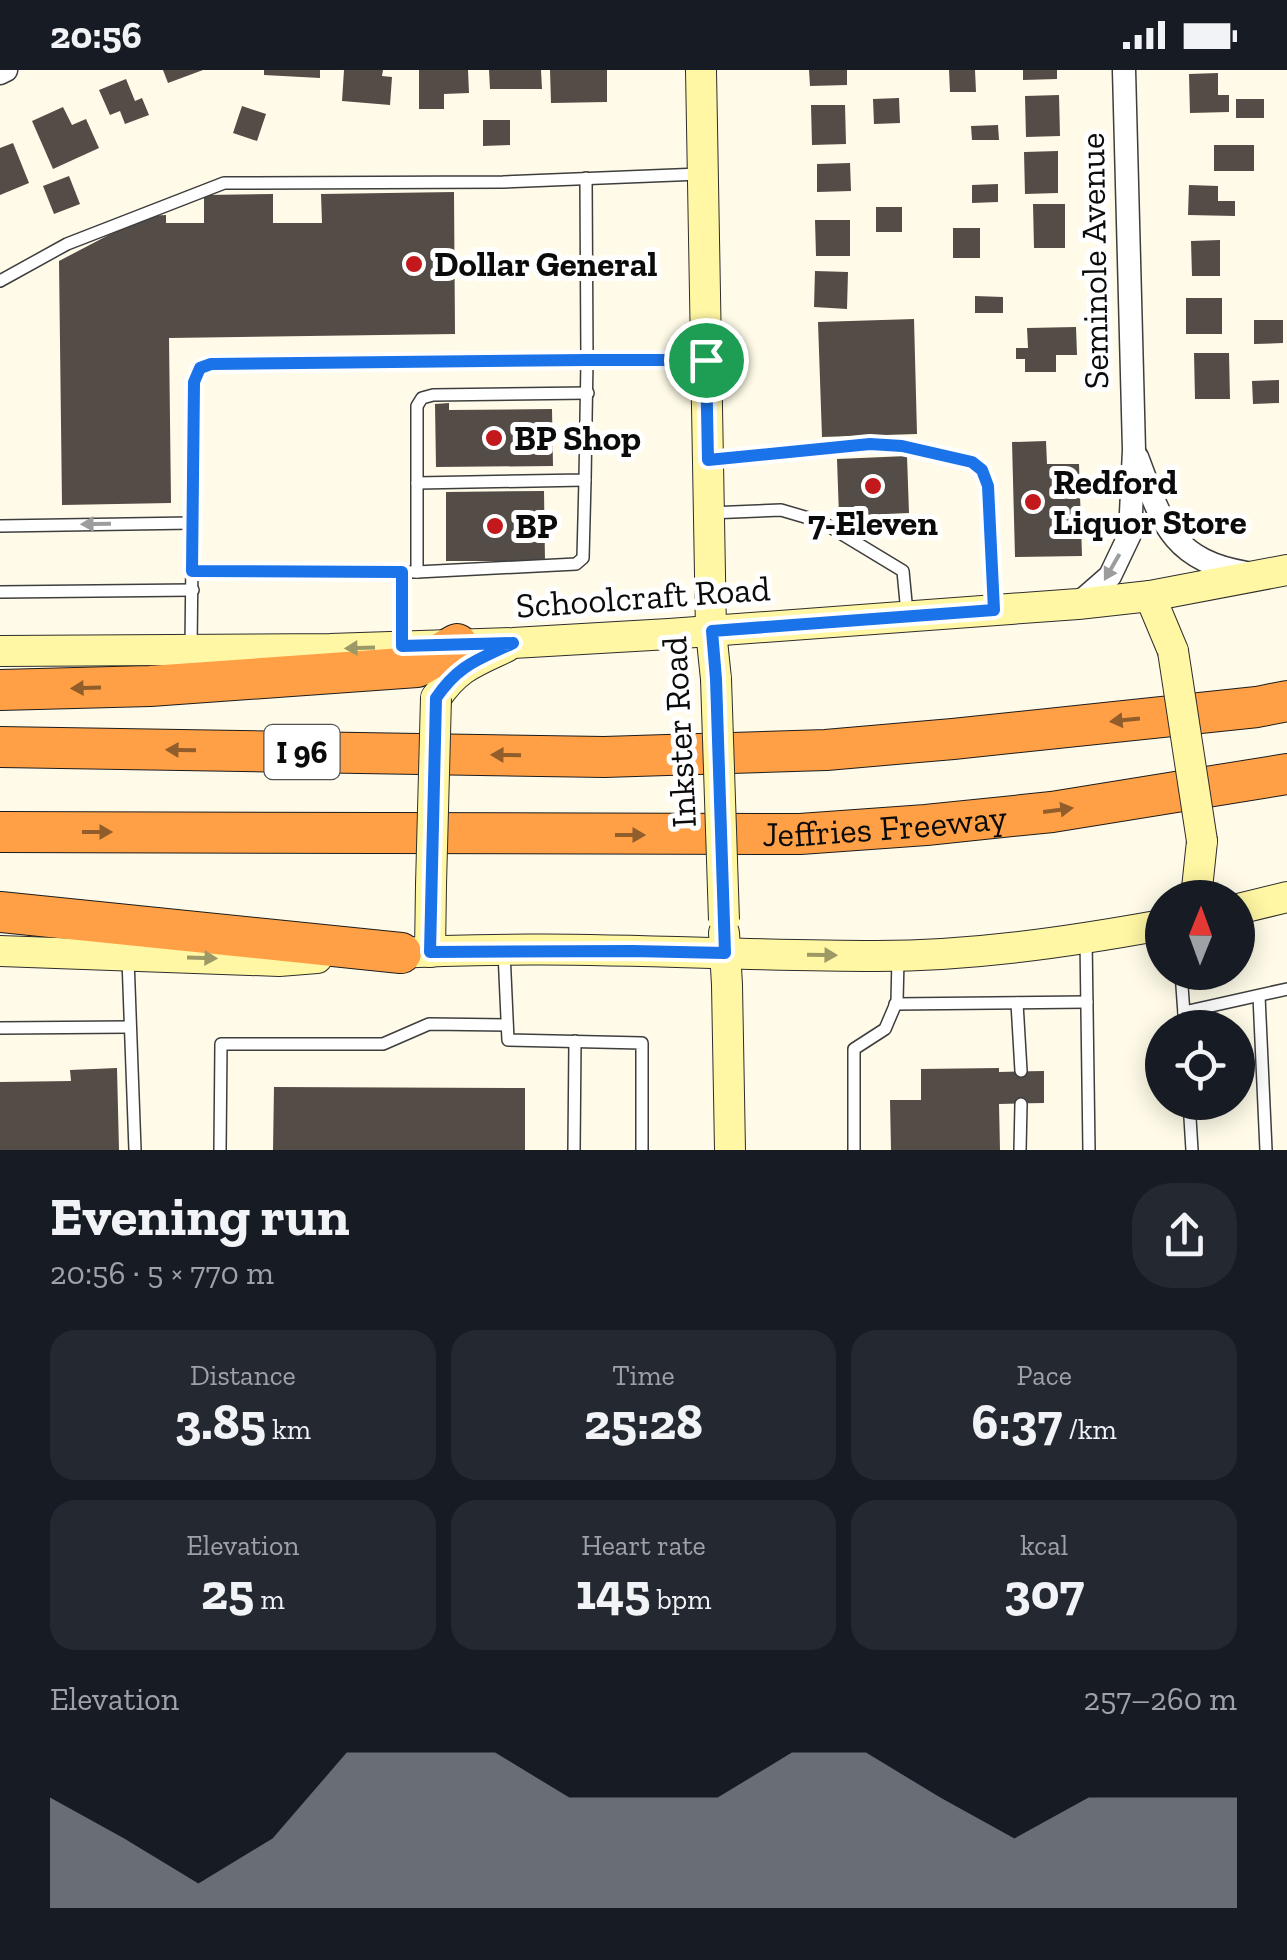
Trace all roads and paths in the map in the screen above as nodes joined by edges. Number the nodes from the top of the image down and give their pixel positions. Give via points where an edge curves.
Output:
1 (702, 70) edge
2 (1124, 70) edge
3 (703, 174) junction
4 (586, 178) junction
5 (0, 281) edge
6 (587, 360) junction
7 (706, 360) junction
8 (588, 393) junction
9 (1134, 450) junction
10 (708, 460) junction
11 (585, 480) junction
12 (417, 483) junction
13 (709, 513) junction
14 (192, 522) junction
15 (0, 526) edge
16 (192, 571) junction
17 (402, 572) junction
18 (417, 572) junction
19 (1279, 572) edge
20 (192, 590) junction
21 (0, 592) edge
22 (1150, 596) junction
23 (1078, 604) junction
24 (994, 610) junction
25 (907, 617) junction
26 (712, 631) junction
27 (513, 643) junction
28 (458, 644) junction
29 (402, 646) junction
30 (191, 649) junction
31 (0, 651) edge
32 (0, 690) edge
33 (1287, 701) edge
34 (0, 747) edge
35 (1287, 774) edge
36 (0, 832) edge
37 (1198, 880) edge
38 (1287, 897) edge
39 (1255, 904) edge
40 (0, 912) edge
41 (1145, 927) edge
42 (1086, 939) junction
43 (0, 951) edge
44 (416, 952) junction
45 (504, 952) junction
46 (725, 953) junction
47 (898, 955) junction
48 (128, 956) junction
49 (1287, 989) edge
50 (1259, 996) junction
51 (1017, 1002) junction
52 (1087, 1002) junction
53 (896, 1004) junction
54 (1193, 1010) edge
55 (507, 1025) junction
56 (130, 1027) junction
57 (0, 1028) edge
58 (575, 1041) junction
59 (1021, 1071) dead end
60 (1022, 1104) dead end
61 (1190, 1120) edge
62 (135, 1150) edge
63 (220, 1150) edge
64 (574, 1150) edge
65 (642, 1150) edge
66 (730, 1150) edge
67 (854, 1150) edge
68 (1020, 1150) edge
69 (1089, 1150) edge
70 (1192, 1150) edge
71 (1266, 1150) edge

1 - 3 main road, Inkster Road
2 - 9 street, Seminole Avenue
3 - 4 lane
3 - 7 main road, Inkster Road
4 - 5 lane via 224,183 67,244
4 - 6 lane
6 - 7 lane
6 - 8 lane
6 - 14 lane via 200,368 194,382
7 - 10 main road, Inkster Road
8 - 11 lane
8 - 12 lane via 422,398
9 - 19 street via 1177,542 1221,567
9 -> 23 street, Seminole Avenue via 1130,534 1110,576
10 - 13 main road, Inkster Road
10 - 24 lane via 870,444 972,462 988,486
11 - 12 lane
11 - 18 lane via 585,544 576,564
12 - 18 lane
13 - 25 lane via 782,510 822,522 903,571
13 - 26 main road, Inkster Road
14 -> 15 lane
14 - 16 lane
16 - 17 lane
16 - 20 lane
17 - 18 lane
17 - 29 lane
19 - 22 main road, Schoolcraft Road
20 - 21 lane
20 - 30 lane
22 - 23 main road, Schoolcraft Road
22 - 37 main road, bridge via 1173,650 1202,841
23 - 24 main road, Schoolcraft Road
24 - 25 main road, Schoolcraft Road
25 - 26 main road, Schoolcraft Road
26 - 27 main road, Schoolcraft Road
26 - 46 main road, Inkster Road, bridge
27 - 28 main road, Schoolcraft Road
27 - 44 main road, bridge via 460,669 436,698 431,884
28 - 29 main road, Schoolcraft Road
28 -> 32 highway via 416,667
29 -> 30 main road, Schoolcraft Road
30 - 31 main road, Schoolcraft Road
33 -> 34 highway, I 96 via 806,750 604,757
36 -> 35 highway, Jeffries Freeway via 800,834 1052,812
38 - 39 main road
40 - 44 highway
41 - 42 main road
42 - 47 main road
42 - 52 lane
43 - 48 main road
44 - 45 main road
48 -> 44 main road via 279,960
45 - 46 main road
45 - 55 lane
46 -> 47 main road
46 - 66 main road, Inkster Road
47 - 53 lane
48 - 56 lane
49 - 50 lane
50 - 54 lane
50 - 71 lane
51 - 52 lane
51 - 53 lane
51 - 59 lane
52 - 69 lane
53 - 67 lane via 885,1028 854,1049
55 - 58 lane via 508,1040
55 - 63 lane via 429,1024 383,1044 221,1044
56 - 57 lane
56 - 62 lane
58 - 64 lane
58 - 65 lane via 642,1043
60 - 68 lane
61 - 70 lane

